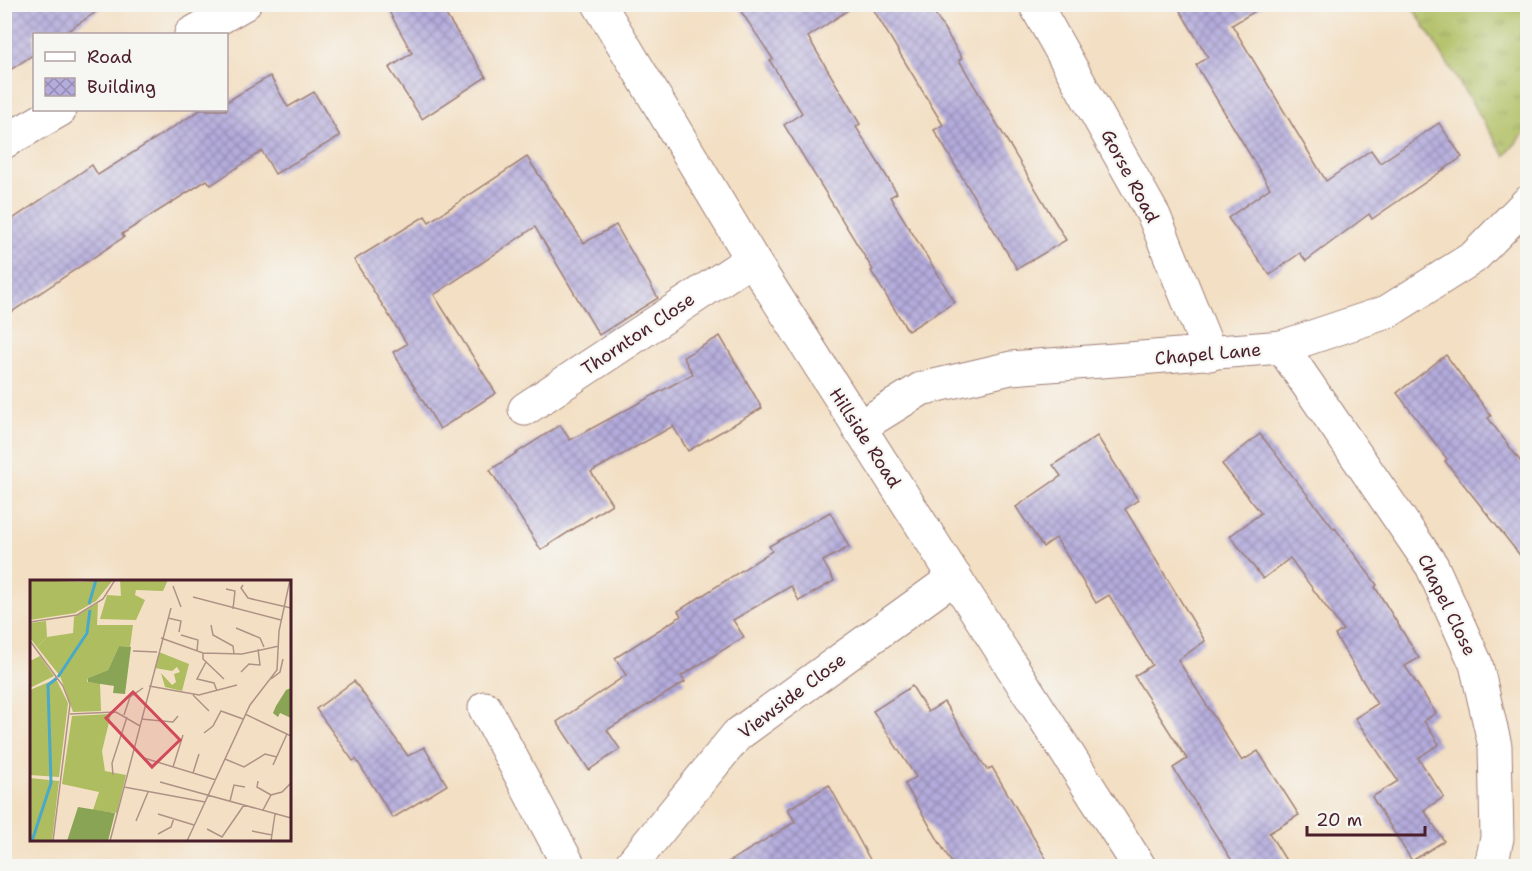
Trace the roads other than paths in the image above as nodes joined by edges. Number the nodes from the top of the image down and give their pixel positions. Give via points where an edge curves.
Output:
1 (244, 4) edge
2 (599, 4) edge
3 (1035, 4) edge
4 (193, 33) edge
5 (58, 111) edge
6 (4, 142) edge
7 (1527, 202) edge
8 (752, 259) junction
9 (1282, 347) junction
10 (1210, 354) junction
11 (525, 409) dead end
12 (858, 428) junction
13 (955, 577) junction
14 (485, 708) dead end
15 (569, 867) edge
16 (630, 867) edge
17 (1139, 867) edge
18 (1491, 867) edge

1 - 4 street
2 - 8 street, Hillside Road
3 - 10 street, Gorse Road via 1154,216
5 - 6 street
7 - 9 street, Chapel Lane via 1474,257 1387,312
8 - 11 street, Thornton Close
8 - 12 street, Hillside Road
9 - 10 street, Chapel Lane
9 - 18 street, Chapel Close via 1432,566 1476,664 1495,746 1497,838
10 - 12 street, Chapel Lane via 1011,368 921,389
12 - 13 street, Hillside Road
13 - 16 street, Viewside Close via 737,735
13 - 17 street, Hillside Road
14 - 15 street

